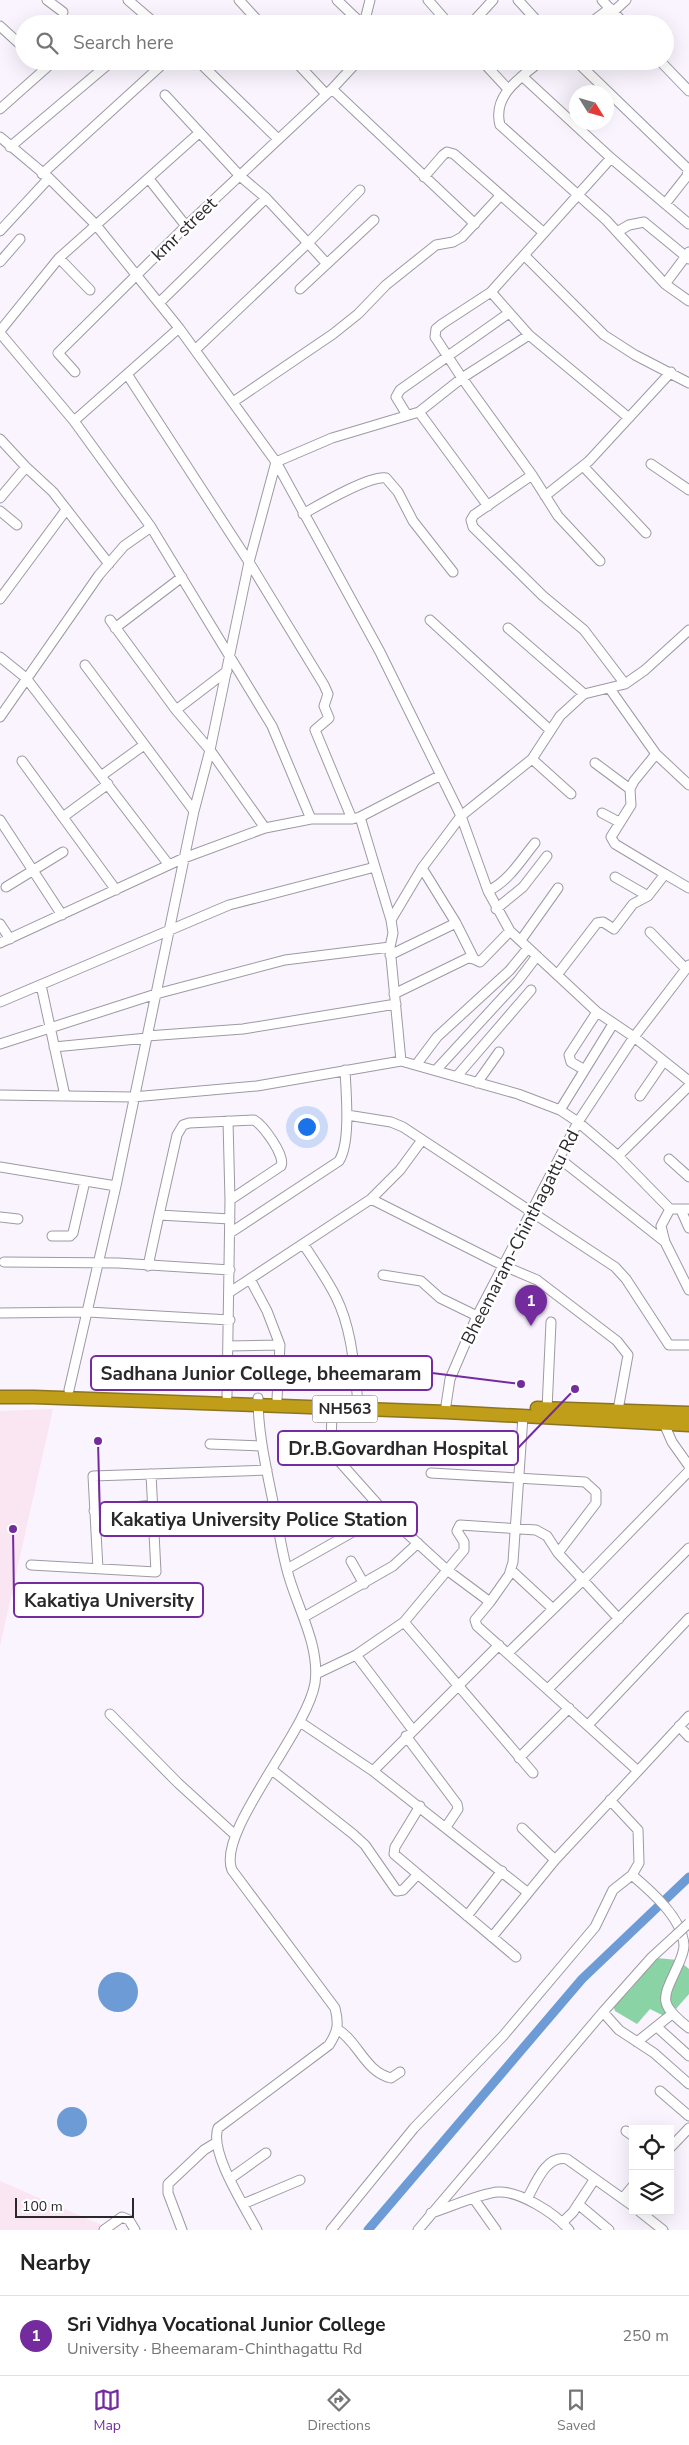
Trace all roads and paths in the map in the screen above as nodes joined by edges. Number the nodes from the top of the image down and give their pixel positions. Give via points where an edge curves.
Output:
1 (48, 0) edge
2 (128, 0) edge
3 (239, 0) edge
4 (337, 0) edge
5 (370, 0) edge
6 (428, 0) edge
7 (493, 0) edge
8 (518, 0) edge
9 (602, 0) edge
10 (626, 0) edge
11 (612, 10) junction
12 (63, 12) dead end
13 (145, 15) edge
14 (253, 15) edge
15 (353, 15) edge
16 (366, 15) edge
17 (440, 15) edge
18 (479, 15) edge
19 (532, 15) edge
20 (604, 15) edge
21 (617, 15) edge
22 (0, 26) edge
23 (15, 40) edge
24 (44, 70) edge
25 (101, 70) edge
26 (157, 70) edge
27 (207, 70) edge
28 (306, 70) edge
29 (350, 70) edge
30 (490, 70) edge
31 (530, 70) edge
32 (585, 70) edge
33 (669, 70) edge
34 (522, 76) junction
35 (507, 88) junction
36 (689, 91) edge
37 (329, 92) junction
38 (165, 95) dead end
39 (0, 109) edge
40 (199, 133) junction
41 (0, 137) edge
42 (278, 138) junction
43 (10, 147) junction
44 (611, 158) junction
45 (46, 176) junction
46 (240, 176) junction
47 (424, 177) junction
48 (149, 179) junction
49 (360, 190) dead end
50 (578, 194) junction
51 (500, 196) junction
52 (266, 198) junction
53 (665, 204) junction
54 (374, 220) dead end
55 (475, 224) junction
56 (689, 224) edge
57 (96, 225) junction
58 (186, 226) junction
59 (0, 231) edge
60 (617, 232) junction
61 (544, 233) junction
62 (20, 238) dead end
63 (308, 243) junction
64 (688, 255) edge
65 (525, 256) junction
66 (59, 258) junction
67 (0, 262) edge
68 (327, 264) junction
69 (136, 275) junction
70 (665, 284) junction
71 (300, 289) dead end
72 (90, 290) dead end
73 (491, 292) junction
74 (689, 302) edge
75 (159, 303) junction
76 (509, 313) junction
77 (178, 328) junction
78 (0, 332) edge
79 (528, 335) junction
80 (195, 350) junction
81 (448, 356) junction
82 (75, 372) dead end
83 (671, 372) junction
84 (127, 374) junction
85 (462, 378) junction
86 (689, 383) edge
87 (233, 402) junction
88 (419, 412) junction
89 (407, 415) junction
90 (629, 418) junction
91 (74, 421) junction
92 (0, 439) edge
93 (276, 462) junction
94 (651, 464) dead end
95 (583, 466) junction
96 (26, 467) junction
97 (532, 475) junction
98 (689, 490) edge
99 (546, 496) junction
100 (0, 498) edge
101 (488, 506) junction
102 (66, 510) junction
103 (0, 511) edge
104 (303, 514) junction
105 (17, 525) dead end
106 (151, 527) junction
107 (646, 533) dead end
108 (600, 561) dead end
109 (249, 562) junction
110 (109, 564) junction
111 (453, 572) dead end
112 (182, 577) junction
113 (0, 599) edge
114 (430, 620) dead end
115 (508, 628) dead end
116 (689, 630) edge
117 (229, 653) junction
118 (0, 657) edge
119 (85, 664) dead end
120 (227, 671) junction
121 (26, 678) junction
122 (625, 684) junction
123 (610, 688) junction
124 (584, 694) junction
125 (176, 710) junction
126 (0, 717) edge
127 (550, 730) junction
128 (144, 745) junction
129 (210, 750) junction
130 (656, 754) junction
131 (532, 759) junction
132 (22, 761) dead end
133 (595, 763) dead end
134 (441, 775) junction
135 (101, 776) junction
136 (108, 784) junction
137 (689, 785) edge
138 (630, 789) junction
139 (571, 794) dead end
140 (194, 811) junction
141 (602, 813) dead end
142 (461, 816) junction
143 (63, 817) junction
144 (356, 818) junction
145 (311, 819) junction
146 (618, 822) junction
147 (1, 824) edge
148 (266, 828) junction
149 (535, 843) dead end
150 (63, 852) dead end
151 (547, 856) dead end
152 (184, 858) junction
153 (169, 865) junction
154 (374, 868) junction
155 (422, 868) junction
156 (34, 870) junction
157 (665, 874) junction
158 (615, 876) dead end
159 (6, 887) dead end
160 (558, 888) dead end
161 (689, 888) edge
162 (116, 890) junction
163 (488, 891) junction
164 (648, 896) junction
165 (496, 909) junction
166 (62, 915) junction
167 (391, 920) junction
168 (0, 924) edge
169 (456, 924) junction
170 (510, 931) junction
171 (170, 932) junction
172 (650, 932) dead end
173 (10, 940) junction
174 (521, 940) junction
175 (0, 943) edge
176 (528, 948) junction
177 (390, 951) junction
178 (537, 956) junction
179 (474, 958) junction
180 (688, 967) edge
181 (557, 975) junction
182 (41, 986) junction
183 (531, 990) dead end
184 (156, 994) junction
185 (394, 994) junction
186 (0, 1002) edge
187 (396, 1004) junction
188 (597, 1012) junction
189 (613, 1024) junction
190 (50, 1027) junction
191 (147, 1037) junction
192 (634, 1037) junction
193 (0, 1044) edge
194 (54, 1047) junction
195 (499, 1052) dead end
196 (401, 1061) junction
197 (664, 1061) junction
198 (416, 1065) junction
199 (583, 1069) junction
200 (345, 1070) junction
201 (436, 1070) junction
202 (457, 1076) junction
203 (689, 1081) edge
204 (477, 1083) junction
205 (689, 1086) edge
206 (0, 1095) edge
207 (65, 1096) junction
208 (640, 1096) dead end
209 (133, 1097) junction
210 (560, 1110) junction
211 (347, 1115) junction
212 (228, 1121) junction
213 (578, 1122) junction
214 (422, 1140) junction
215 (618, 1156) junction
216 (669, 1159) dead end
217 (560, 1160) junction
218 (0, 1167) edge
219 (689, 1177) edge
220 (85, 1181) junction
221 (116, 1186) junction
222 (230, 1200) junction
223 (371, 1200) junction
224 (670, 1209) junction
225 (685, 1210) edge
226 (532, 1213) junction
227 (159, 1215) junction
228 (0, 1217) edge
229 (18, 1219) dead end
230 (230, 1219) junction
231 (689, 1228) edge
232 (230, 1233) junction
233 (52, 1236) dead end
234 (665, 1242) junction
235 (304, 1245) junction
236 (4, 1262) dead end
237 (97, 1264) junction
238 (148, 1266) junction
239 (504, 1266) junction
240 (230, 1270) junction
241 (383, 1275) dead end
242 (250, 1279) junction
243 (689, 1290) edge
244 (230, 1292) junction
245 (88, 1312) junction
246 (0, 1313) edge
247 (477, 1316) junction
248 (230, 1320) junction
249 (551, 1322) dead end
250 (280, 1345) junction
251 (689, 1345) edge
252 (228, 1346) junction
253 (0, 1389) edge
254 (69, 1390) junction
255 (227, 1396) junction
256 (0, 1397) edge
257 (277, 1399) junction
258 (258, 1402) junction
259 (358, 1402) junction
260 (446, 1405) junction
261 (332, 1409) junction
262 (547, 1409) junction
263 (618, 1410) junction
264 (689, 1413) edge
265 (523, 1416) junction
266 (662, 1418) junction
267 (689, 1425) edge
268 (210, 1444) dead end
269 (262, 1446) junction
270 (689, 1466) edge
271 (267, 1470) junction
272 (689, 1471) edge
273 (431, 1473) dead end
274 (151, 1474) junction
275 (518, 1477) junction
276 (153, 1505) junction
277 (94, 1511) junction
278 (153, 1519) junction
279 (278, 1523) junction
280 (358, 1529) dead end
281 (515, 1529) junction
282 (418, 1543) junction
283 (689, 1548) edge
284 (558, 1553) junction
285 (351, 1561) dead end
286 (31, 1565) dead end
287 (98, 1568) junction
288 (287, 1569) junction
289 (447, 1570) junction
290 (511, 1570) junction
291 (583, 1580) junction
292 (364, 1584) junction
293 (490, 1602) junction
294 (552, 1608) junction
295 (304, 1617) junction
296 (689, 1618) edge
297 (619, 1619) junction
298 (404, 1622) junction
299 (499, 1645) junction
300 (508, 1653) junction
301 (356, 1655) junction
302 (316, 1674) junction
303 (458, 1684) junction
304 (548, 1689) junction
305 (569, 1708) junction
306 (110, 1714) dead end
307 (689, 1716) edge
308 (300, 1722) junction
309 (588, 1725) junction
310 (679, 1726) junction
311 (409, 1732) junction
312 (689, 1737) edge
313 (519, 1758) junction
314 (272, 1770) junction
315 (373, 1770) junction
316 (638, 1772) junction
317 (533, 1773) dead end
318 (610, 1800) junction
319 (420, 1806) junction
320 (446, 1827) junction
321 (522, 1828) dead end
322 (234, 1834) junction
323 (555, 1860) junction
324 (502, 1871) junction
325 (418, 1874) junction
326 (632, 1876) junction
327 (527, 1892) junction
328 (467, 1916) junction
329 (689, 1923) edge
330 (492, 1937) junction
331 (516, 1957) dead end
332 (603, 2012) junction
333 (672, 2014) junction
334 (657, 2027) junction
335 (689, 2028) edge
336 (337, 2029) junction
337 (637, 2042) junction
338 (689, 2056) edge
339 (400, 2072) dead end
340 (689, 2084) edge
341 (660, 2091) dead end
342 (689, 2116) edge
343 (689, 2128) edge
344 (217, 2142) junction
345 (674, 2144) edge
346 (266, 2154) dead end
347 (231, 2178) junction
348 (300, 2180) dead end
349 (594, 2180) junction
350 (629, 2190) edge
351 (622, 2198) junction
352 (474, 2199) junction
353 (527, 2199) junction
354 (629, 2203) edge
355 (243, 2204) junction
356 (578, 2204) junction
357 (431, 2213) junction
358 (644, 2215) edge
359 (566, 2226) edge
360 (104, 2230) edge
361 (135, 2230) edge
362 (182, 2230) edge
363 (257, 2230) edge
364 (330, 2230) edge
365 (418, 2230) edge
366 (496, 2230) edge
367 (609, 2230) edge
368 (662, 2230) edge

1 - 12 street
2 - 13 street
3 - 14 street
4 - 15 street
5 - 16 street
6 - 17 street
7 - 18 street
8 - 19 street
9 - 11 street
10 - 11 street
11 - 20 street
11 - 21 street
22 - 23 street
24 - 39 street
25 - 43 street
26 - 45 street
27 - 42 street
28 - 37 street
29 - 37 street, kmr street
30 - 35 street
31 - 34 street
32 - 53 street via 688,169 687,176
33 - 36 street
34 - 35 street
34 - 44 street
35 - 50 street via 500,111 500,125
37 - 42 street, kmr street
37 - 47 street
38 - 40 street
40 - 46 street
40 - 48 street
41 - 43 street
42 - 46 street, kmr street
43 - 45 street
44 - 50 street
44 - 53 street
45 - 57 street
45 - 59 street
46 - 52 street
46 - 58 street, kmr street
47 - 51 street via 443,154 451,153
47 - 55 street
48 - 57 street
48 - 58 street
49 - 63 street
50 - 60 street
50 - 61 street
51 - 55 street
51 - 61 street
52 - 63 street
52 - 75 street
53 - 56 street
54 - 68 street
55 - 87 street via 454,242 436,245 333,334
57 - 66 street
57 - 69 street
58 - 69 street, kmr street
60 - 64 street via 628,225 644,222
60 - 70 street
61 - 65 street
62 - 67 street
63 - 68 street
63 - 80 street
64 - 70 street
65 - 73 street
65 - 83 street via 604,335 635,355
66 - 72 street
66 - 78 street
68 - 71 street
69 - 75 street
69 - 82 street, kmr street via 58,353
70 - 74 street
73 - 76 street
73 - 81 street via 436,329 435,337
75 - 77 street
76 - 79 street
76 - 81 street
77 - 80 street
77 - 84 street
78 - 91 street
79 - 85 street
79 - 90 street
80 - 87 street
81 - 85 street
81 - 89 street via 396,394
83 - 86 street
83 - 90 street
84 - 91 street
84 - 109 street
85 - 88 street
85 - 97 street
87 - 93 street
88 - 89 street
88 - 101 street
89 - 93 street via 332,438
90 - 95 street
91 - 106 street
92 - 96 street
93 - 104 street
93 - 109 street
94 - 98 street
95 - 99 street
95 - 107 street
96 - 100 street
96 - 102 street via 53,492
97 - 99 street
97 - 101 street
99 - 108 street via 558,516
101 - 122 street via 471,520 473,528 543,596 584,630
102 - 110 street
102 - 113 street
103 - 105 street
104 - 111 street via 357,486 386,478 398,492 413,521
104 - 134 street via 380,652
106 - 110 street via 124,546
106 - 112 street
109 - 117 street
109 - 144 street via 327,690 324,706 328,718 316,726 315,733
110 - 121 street
112 - 117 street
112 - 125 street via 113,624
114 - 127 street
115 - 124 street
116 - 122 street
117 - 120 street
117 - 145 street via 272,726
118 - 121 street
119 - 128 street
120 - 125 street
120 - 129 street
121 - 126 street
121 - 135 street
122 - 123 street
123 - 124 street
123 - 130 street
124 - 127 street
125 - 129 street
127 - 131 street
128 - 135 street
128 - 140 street
129 - 140 street
129 - 148 street
130 - 137 street
130 - 138 street
131 - 139 street
131 - 142 street
132 - 143 street
133 - 138 street
134 - 142 street
134 - 144 street
135 - 136 street
136 - 143 street
136 - 153 street
138 - 146 street via 631,805
140 - 152 street
141 - 146 street
142 - 155 street
142 - 163 street
143 - 162 street
144 - 145 street
144 - 154 street
145 - 148 street
146 - 157 street via 612,841
147 - 156 street
148 - 152 street
149 - 163 street via 507,879
150 - 156 street
151 - 165 street via 523,887
152 - 153 street
152 - 171 street
153 - 162 street
154 - 167 street
154 - 171 street via 229,905
155 - 167 street
155 - 169 street
156 - 159 street
156 - 166 street
157 - 161 street
157 - 164 street
158 - 164 street
160 - 174 street
162 - 166 street
163 - 165 street
164 - 181 street via 633,904 614,929 603,922 597,923
165 - 170 street
166 - 173 street
167 - 177 street
168 - 173 street
169 - 177 street
169 - 179 street
170 - 174 street
170 - 179 street via 481,962
171 - 182 street
171 - 184 street
172 - 180 street
173 - 175 street
174 - 176 street
176 - 178 street
176 - 198 street via 510,970 437,1037
177 - 184 street via 285,960
177 - 185 street
178 - 181 street
178 - 201 street
179 - 185 street
180 - 192 street
181 - 188 street
182 - 186 street
182 - 190 street
183 - 202 street
184 - 190 street
184 - 191 street
185 - 187 street
187 - 191 street via 243,1029
187 - 196 street
188 - 189 street
188 - 199 street via 569,1055 571,1062
189 - 192 street
189 - 199 street
190 - 193 street
190 - 194 street
191 - 194 street
191 - 209 street
192 - 197 street
192 - 213 street
194 - 207 street
195 - 204 street
196 - 198 street
196 - 200 street
197 - 203 street
197 - 208 street
198 - 201 street
199 - 210 street
200 - 209 street via 257,1086
200 - 211 street
201 - 202 street
202 - 204 street
204 - 210 street
205 - 215 street
206 - 207 street
207 - 209 street
209 - 221 street
210 - 213 street
211 - 214 street via 391,1122
211 - 232 street via 343,1154 339,1161
212 - 222 street
212 - 222 street via 248,1119 260,1124 284,1161
212 - 227 street via 189,1123 180,1129
213 - 215 street, Bheemaram-Chinthagattu Rd
213 - 217 street, Bheemaram-Chinthagattu Rd
214 - 223 street via 400,1170
214 - 226 street
215 - 224 street, Bheemaram-Chinthagattu Rd
216 - 219 street
217 - 226 street, Bheemaram-Chinthagattu Rd
217 - 234 street
218 - 220 street
220 - 221 street
220 - 233 street via 73,1233 70,1236
221 - 237 street
222 - 230 street
223 - 235 street
223 - 239 street
224 - 225 street
224 - 234 street via 661,1226
225 - 231 street
226 - 239 street, Bheemaram-Chinthagattu Rd
226 - 251 street via 615,1267 669,1345
227 - 230 street
227 - 238 street
228 - 229 street
230 - 232 street
232 - 240 street
234 - 243 street
235 - 242 street
235 - 259 street via 339,1306 354,1360
236 - 237 street
237 - 238 street
237 - 245 street
238 - 240 street
239 - 247 street, Bheemaram-Chinthagattu Rd
239 - 263 street via 537,1280 623,1347 628,1355
240 - 244 street
241 - 247 street via 421,1281 440,1298
242 - 244 street
242 - 250 street
244 - 248 street
245 - 246 street
245 - 248 street
245 - 254 street
247 - 260 street, Bheemaram-Chinthagattu Rd via 450,1379
248 - 252 street
249 - 262 street
250 - 252 street
250 - 257 street
252 - 255 street
253 - 254 highway, NH563
254 - 255 highway, NH563
255 - 258 highway, NH563
256 - 258 highway, NH563
257 - 258 highway, NH563
257 - 259 highway, NH563
258 - 261 highway, NH563
258 - 269 street
259 - 260 highway, NH563
260 - 262 highway, NH563
261 - 265 highway, NH563
261 - 282 street via 331,1450 389,1516
262 - 263 highway, NH563
263 - 266 highway, NH563
264 - 266 highway, NH563
265 - 266 highway, NH563
265 - 275 street
266 - 267 highway, NH563
266 - 270 street via 672,1442
268 - 269 street
269 - 271 street
271 - 274 street
271 - 279 street
272 - 291 street
273 - 275 street
274 - 276 street
274 - 277 street via 93,1476
275 - 281 street
275 - 284 street via 585,1482 596,1492 596,1503
276 - 277 street
276 - 278 street
277 - 287 street
278 - 279 street
278 - 287 street via 156,1572
279 - 288 street
280 - 288 street
281 - 284 street via 541,1532
281 - 289 street via 460,1525 457,1530 464,1542 464,1550
281 - 290 street
282 - 289 street
282 - 292 street via 393,1566
283 - 297 street
284 - 291 street
285 - 292 street
286 - 287 street
288 - 295 street
289 - 293 street
289 - 298 street
290 - 293 street
290 - 294 street
291 - 294 street
291 - 297 street
292 - 295 street
293 - 299 street via 475,1622
294 - 300 street
295 - 302 street
296 - 309 street
297 - 304 street
298 - 301 street
298 - 303 street
299 - 300 street
299 - 303 street
300 - 304 street
301 - 302 street
301 - 311 street
302 - 308 street
303 - 311 street
303 - 313 street
304 - 305 street
305 - 309 street
305 - 313 street
306 - 322 street
307 - 310 street
308 - 314 street
308 - 315 street
309 - 316 street
310 - 312 street
310 - 316 street
311 - 315 street
311 - 320 street via 457,1804 458,1809
313 - 317 street
314 - 322 street
314 - 325 street via 364,1845 397,1891 401,1892
315 - 319 street
316 - 318 street
318 - 323 street
318 - 326 street via 638,1830 638,1863
319 - 320 street
319 - 325 street via 394,1850 396,1856
320 - 324 street
321 - 323 street
322 - 336 street via 228,1862 232,1870 335,2008 339,2023
323 - 327 street
324 - 327 street
324 - 328 street
325 - 328 street
326 - 333 street via 676,1921 684,1947 666,1993 666,2007
326 - 364 street via 616,1886 595,1927 516,2021 414,2128
327 - 330 street
328 - 330 street
329 - 332 street, bridge via 652,1957
330 - 331 street
332 - 337 street via 619,2030
332 - 357 street
333 - 334 street
333 - 335 street
334 - 337 street
334 - 338 street
336 - 339 street via 346,2034 383,2076 391,2078
336 - 344 street via 329,2045 218,2128
337 - 340 street via 661,2058
341 - 342 street
343 - 345 street
344 - 347 street
344 - 362 street via 168,2184 168,2193
346 - 347 street
347 - 355 street
348 - 355 street
349 - 351 street
349 - 353 street via 567,2159 554,2159 540,2175
349 - 356 street
350 - 351 street
351 - 354 street
352 - 353 street via 498,2192
352 - 357 street
352 - 366 street
353 - 359 street
355 - 363 street
356 - 359 street
356 - 367 street
357 - 365 street
358 - 368 street
360 - 361 street via 122,2217 130,2220

